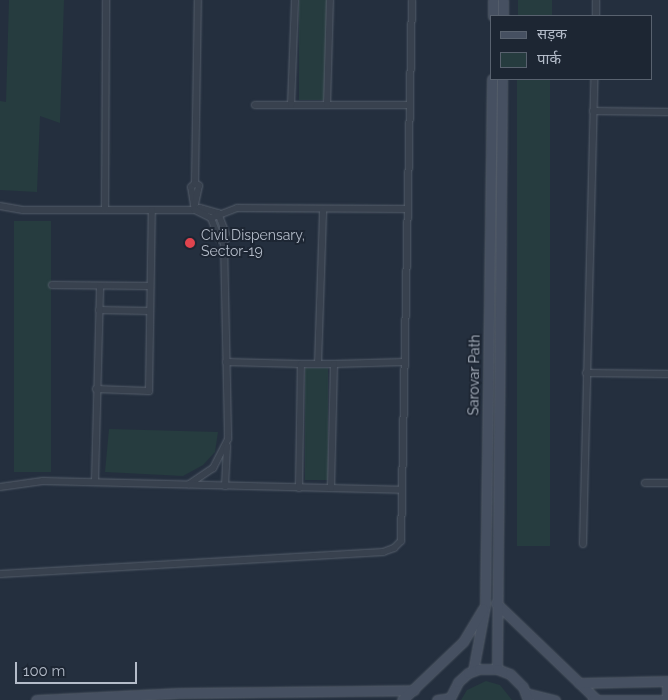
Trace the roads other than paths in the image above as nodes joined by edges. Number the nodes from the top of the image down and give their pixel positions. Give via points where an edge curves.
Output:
1 (106, 0) edge
2 (198, 0) edge
3 (295, 0) edge
4 (330, 0) edge
5 (412, 0) edge
6 (493, 0) edge
7 (503, 0) edge
8 (596, 0) edge
9 (493, 15) edge
10 (502, 15) edge
11 (596, 15) edge
12 (492, 80) edge
13 (502, 80) edge
14 (594, 80) edge
15 (255, 105) dead end
16 (291, 105) junction
17 (327, 105) junction
18 (410, 105) junction
19 (593, 111) junction
20 (668, 112) edge
21 (0, 206) edge
22 (194, 209) junction
23 (408, 209) junction
24 (105, 210) junction
25 (152, 210) junction
26 (323, 210) junction
27 (218, 213) junction
28 (210, 218) junction
29 (224, 242) junction
30 (52, 285) dead end
31 (100, 286) junction
32 (150, 286) junction
33 (99, 310) junction
34 (150, 311) junction
35 (226, 362) junction
36 (404, 362) junction
37 (301, 364) junction
38 (318, 364) junction
39 (334, 364) junction
40 (586, 373) junction
41 (668, 374) edge
42 (96, 388) junction
43 (228, 439) junction
44 (95, 481) junction
45 (646, 483) dead end
46 (668, 483) edge
47 (189, 484) junction
48 (225, 486) junction
49 (0, 487) edge
50 (299, 488) junction
51 (331, 488) junction
52 (401, 490) junction
53 (583, 544) dead end
54 (0, 574) edge
55 (496, 603) junction
56 (485, 606) junction
57 (497, 669) junction
58 (473, 671) junction
59 (668, 681) edge
60 (579, 683) junction
61 (414, 690) junction
62 (527, 697) edge
63 (449, 699) edge
64 (36, 700) edge
65 (402, 700) edge
66 (437, 700) edge
67 (555, 700) edge
68 (590, 700) edge
69 (598, 700) edge
70 (667, 700) edge

1 - 24 street
2 - 22 street via 195,183 198,202
3 - 16 street
4 - 17 street
5 - 18 street
6 - 9 main road
7 - 10 main road
8 - 11 street
12 - 56 main road, Sarovar Path
13 - 55 main road, Sarovar Path
14 - 19 street
15 - 16 street
16 - 17 street
17 - 18 street
18 - 23 street
19 - 20 street
19 - 40 street
21 - 24 street via 23,210
22 - 25 street
22 - 27 street
22 - 28 street
23 - 26 street
23 - 36 street
24 - 25 street
25 - 32 street
26 - 27 street via 237,208
26 - 38 street
27 - 28 street
27 - 29 street via 227,237
28 - 29 street via 219,239
29 - 35 street
30 - 31 street
31 - 32 street
31 - 33 street
32 - 34 street
33 - 34 street
33 - 42 street
34 - 42 street via 149,391
35 - 37 street
35 - 43 street
36 - 39 street
36 - 52 street
37 - 38 street
37 - 50 street
38 - 39 street
39 - 51 street
40 - 41 street
40 - 53 street
42 - 44 street
43 - 47 street via 213,468
43 - 48 street
44 - 47 street
44 - 49 street via 43,481
45 - 46 street
47 - 48 street
48 - 50 street
50 - 51 street
51 - 52 street
52 - 54 street via 401,541 394,548 382,552
55 - 57 main road, Sarovar Path
55 - 60 main road
56 - 58 main road, Sarovar Path
56 - 61 main road via 463,642
57 - 58 main road
57 - 62 main road via 510,674
58 - 63 main road via 458,682
59 - 60 main road
59 - 70 main road
60 - 69 main road
61 - 64 main road via 193,693
61 - 65 main road
62 - 67 main road
63 - 66 main road
68 - 69 main road
69 - 70 main road

